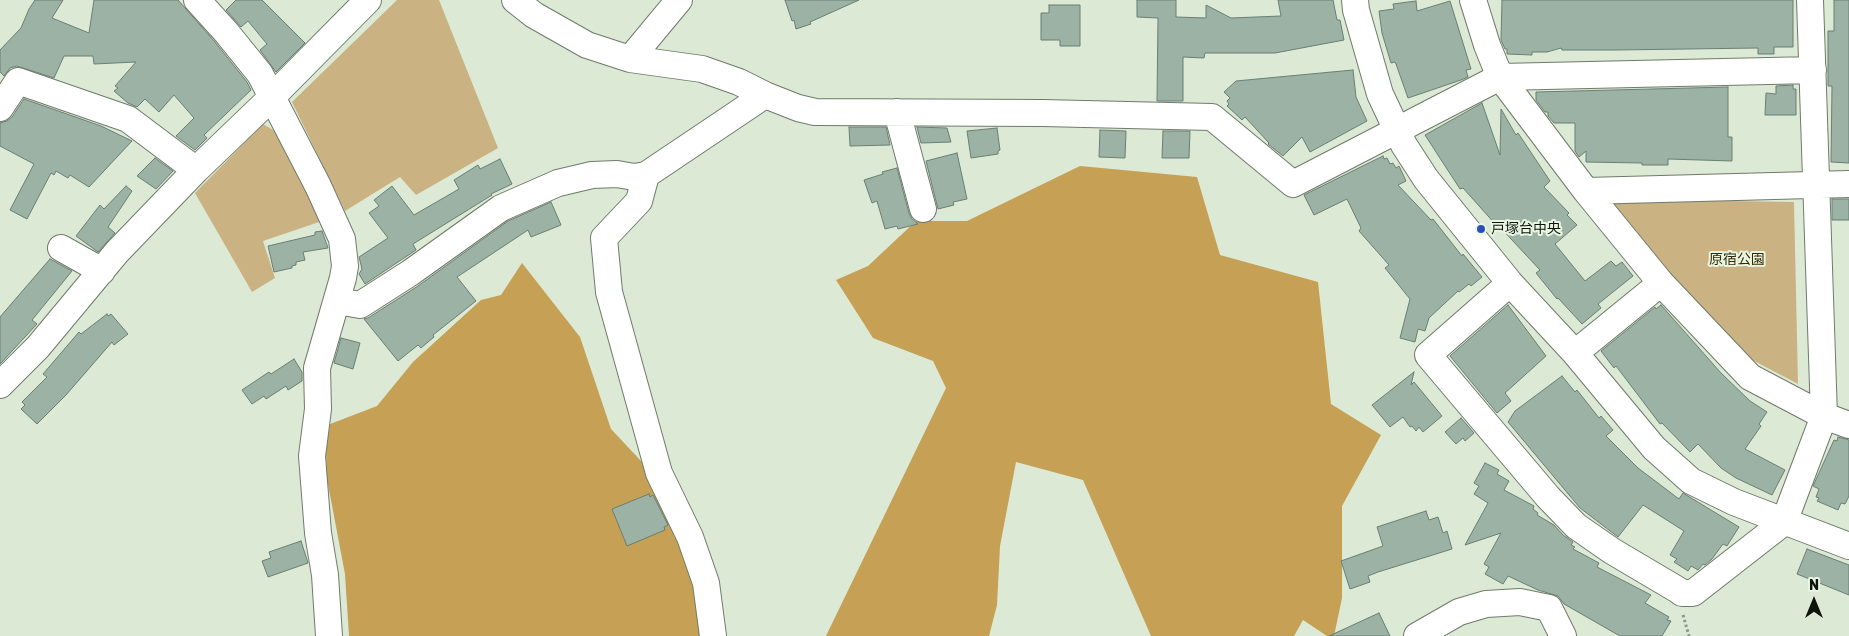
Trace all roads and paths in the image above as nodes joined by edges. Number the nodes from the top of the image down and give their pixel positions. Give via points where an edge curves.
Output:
1 (197, 0) edge
2 (368, 0) edge
3 (514, 0) edge
4 (679, 0) edge
5 (1355, 0) edge
6 (1473, 0) edge
7 (1810, 0) edge
8 (630, 59) junction
9 (1813, 70) junction
10 (1500, 77) junction
11 (764, 95) junction
12 (271, 98) junction
13 (0, 108) edge
14 (897, 112) junction
15 (1398, 131) junction
16 (196, 170) junction
17 (646, 175) junction
18 (1849, 184) edge
19 (1816, 185) junction
20 (1586, 191) junction
21 (923, 209) dead end
22 (61, 248) dead end
23 (102, 271) junction
24 (1510, 283) junction
25 (1661, 283) junction
26 (337, 301) junction
27 (1576, 353) junction
28 (0, 385) edge
29 (1824, 416) junction
30 (1849, 425) edge
31 (1784, 522) junction
32 (1849, 546) edge
33 (330, 636) edge
34 (713, 636) edge
35 (1417, 636) edge
36 (1563, 636) edge

1 - 12 street via 260,74
2 - 12 street
3 - 8 street via 540,19 587,45
4 - 8 street
5 - 15 street via 1380,94
6 - 10 street
7 - 9 street
8 - 11 street via 702,69
9 - 10 street
9 - 19 street
10 - 15 street
10 - 20 street
11 - 14 street via 815,112
11 - 17 street
12 - 16 street
12 - 26 street via 342,239 345,266
13 - 16 street via 18,81 128,119
14 - 15 street via 1212,117 1293,184
14 - 21 street
15 - 24 street via 1426,179
16 - 23 street via 116,252
17 - 26 street via 592,175 558,182 501,208 360,305
17 - 34 street via 639,201 604,238 609,292 660,473 690,537 706,583
18 - 19 street
19 - 20 street
19 - 29 street
20 - 25 street
22 - 23 street
23 - 28 street via 38,348
24 - 27 street
24 - 31 street via 1428,355 1576,526 1678,590 1693,592
25 - 27 street
25 - 29 street via 1750,377
26 - 33 street via 317,368 318,410 312,456
27 - 31 street via 1654,448 1691,481
29 - 30 street
29 - 31 street
31 - 32 street
35 - 36 street via 1459,612 1486,604 1520,602 1549,608

